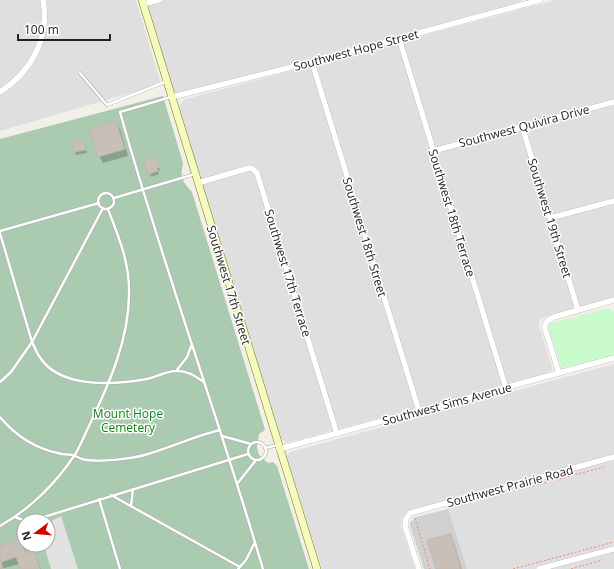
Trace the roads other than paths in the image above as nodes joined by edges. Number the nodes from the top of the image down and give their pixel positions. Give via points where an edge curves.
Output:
1 (43, 0) edge
2 (159, 0) edge
3 (540, 0) edge
4 (529, 1) edge
5 (142, 2) edge
6 (399, 38) junction
7 (312, 62) junction
8 (80, 73) dead end
9 (167, 81) junction
10 (0, 92) edge
11 (172, 97) junction
12 (614, 102) edge
13 (522, 126) junction
14 (433, 150) junction
15 (195, 174) junction
16 (198, 183) junction
17 (142, 190) junction
18 (114, 198) junction
19 (614, 201) edge
20 (99, 203) junction
21 (104, 208) junction
22 (108, 208) junction
23 (550, 218) junction
24 (0, 232) edge
25 (614, 301) edge
26 (578, 310) junction
27 (32, 342) junction
28 (192, 343) junction
29 (614, 358) edge
30 (176, 371) junction
31 (559, 373) junction
32 (0, 382) edge
33 (108, 383) junction
34 (205, 383) junction
35 (506, 388) junction
36 (419, 411) junction
37 (0, 417) edge
38 (220, 430) junction
39 (337, 434) junction
40 (222, 436) junction
41 (251, 444) junction
42 (279, 447) junction
43 (266, 448) junction
44 (248, 454) junction
45 (74, 455) junction
46 (614, 458) edge
47 (229, 460) junction
48 (256, 460) junction
49 (237, 484) junction
50 (133, 489) junction
51 (111, 495) junction
52 (99, 499) junction
53 (131, 506) junction
54 (15, 517) junction
55 (0, 526) edge
56 (255, 541) junction
57 (614, 549) edge
58 (239, 568) edge
59 (120, 569) edge
60 (263, 569) edge
61 (317, 569) edge
62 (419, 569) edge
63 (539, 569) edge

1 - 10 street via 44,27 37,52 12,84
2 - 5 street
3 - 4 street, Southwest Hope Street
4 - 6 street, Southwest Hope Street
5 - 9 main road, Southwest 17th Street
6 - 7 street, Southwest Hope Street
6 - 14 street, Southwest 18th Terrace
7 - 11 street, Southwest Hope Street
7 - 36 street, Southwest 18th Street
8 - 9 lane via 107,105
9 - 11 main road, Southwest 17th Street
11 - 15 main road, Southwest 17th Street
11 - 17 lane via 120,112
12 - 13 street, Southwest Quivira Drive
13 - 14 street, Southwest Quivira Drive
13 - 23 street, Southwest 19th Street
14 - 35 street, Southwest 18th Terrace
15 - 16 main road, Southwest 17th Street
15 - 17 lane
16 - 39 street, Southwest 17th Terrace via 249,168 257,173
16 - 42 main road, Southwest 17th Street
17 - 18 lane
17 - 28 lane
18 - 20 lane via 105,193 99,198
18 - 22 lane via 113,206
19 - 23 street
20 - 21 lane
20 - 24 lane
21 - 22 lane
21 - 27 lane
22 - 33 lane via 126,258 129,316
23 - 26 street, Southwest 19th Street
24 - 27 lane
25 - 26 street
26 - 31 street via 548,320 545,325
27 - 32 lane via 11,372
27 - 33 lane via 39,356 60,374 79,381
28 - 30 lane via 187,357
28 - 34 lane
29 - 31 street, Southwest Sims Avenue
30 - 33 lane via 148,379
30 - 34 lane via 196,376
31 - 35 street, Southwest Sims Avenue
33 - 45 lane
34 - 38 lane
35 - 36 street, Southwest Sims Avenue
36 - 39 street, Southwest Sims Avenue
37 - 45 lane via 10,429 40,448 59,454
38 - 40 lane
38 - 45 lane via 148,454 107,460 82,459
39 - 42 street, Southwest Sims Avenue
40 - 41 lane
40 - 47 lane
41 - 43 lane via 259,442
41 - 44 lane
42 - 43 lane
42 - 61 main road, Southwest 17th Street
43 - 48 lane via 264,457
44 - 47 lane
44 - 48 lane
45 - 54 lane via 41,495
46 - 62 street, Southwest Prairie Road via 413,512 405,526
47 - 49 lane
47 - 50 lane
48 - 49 lane
49 - 56 lane
50 - 51 lane
50 - 53 lane
51 - 52 lane
51 - 53 lane
52 - 54 lane via 34,520
52 - 59 lane
53 - 58 lane
54 - 55 lane
56 - 58 lane
56 - 60 lane
57 - 63 street

